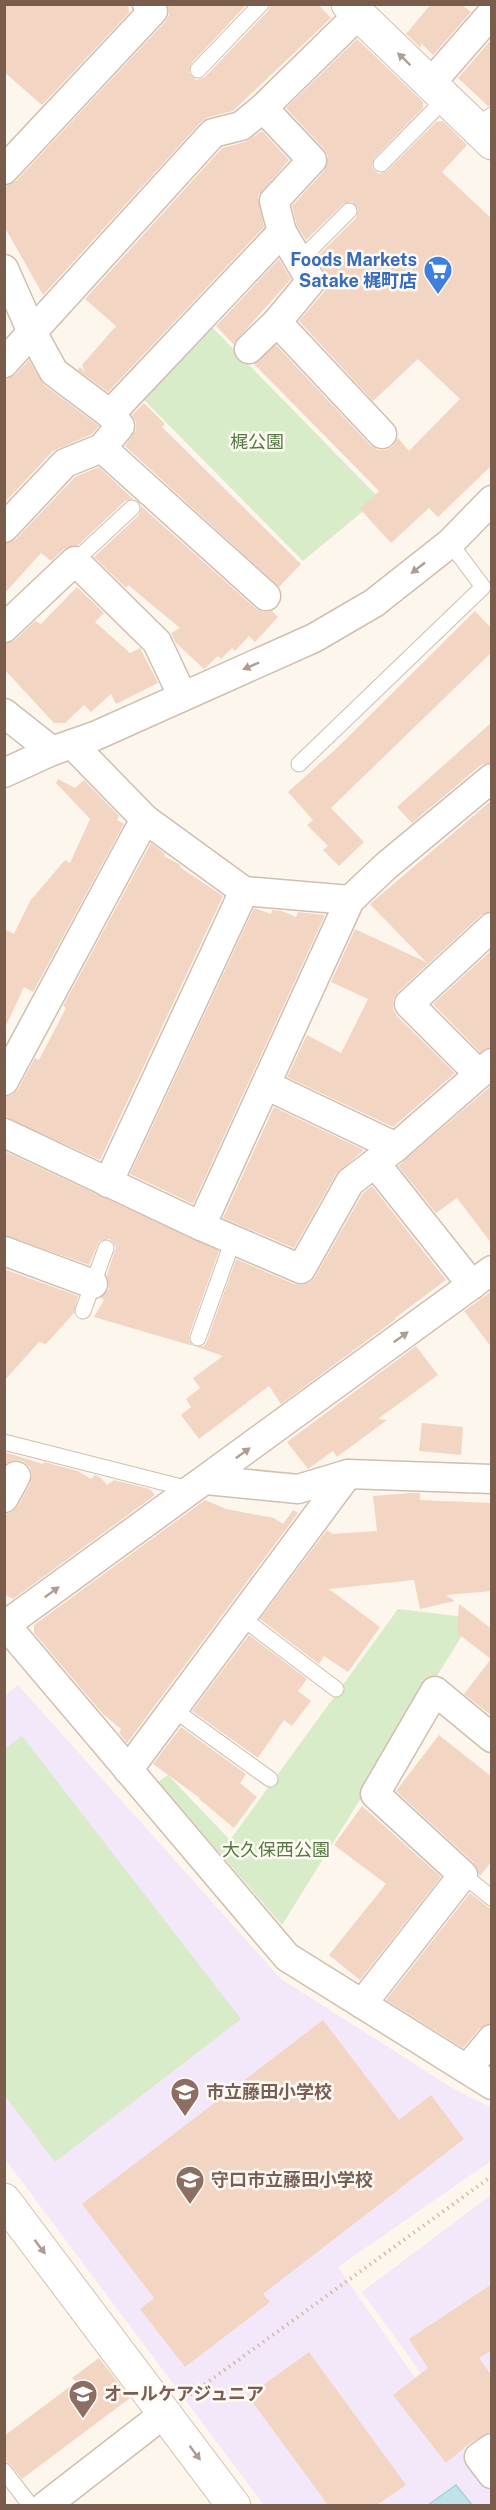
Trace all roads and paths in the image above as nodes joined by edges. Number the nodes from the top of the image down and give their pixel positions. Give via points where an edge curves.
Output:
1 (147, 4) edge
2 (261, 4) edge
3 (353, 10) edge
4 (492, 13) edge
5 (198, 70) dead end
6 (438, 92) junction
7 (263, 108) junction
8 (486, 128) edge
9 (381, 164) dead end
10 (4, 170) edge
11 (349, 211) dead end
12 (282, 232) junction
13 (298, 261) junction
14 (4, 269) edge
15 (276, 322) junction
16 (32, 332) junction
17 (249, 349) dead end
18 (4, 363) edge
19 (110, 414) junction
20 (382, 434) dead end
21 (102, 448) junction
22 (492, 500) edge
23 (132, 508) dead end
24 (4, 528) edge
25 (450, 543) junction
26 (75, 561) junction
27 (266, 596) dead end
28 (4, 628) edge
29 (182, 695) junction
30 (4, 712) edge
31 (62, 748) junction
32 (299, 764) dead end
33 (4, 773) edge
34 (492, 778) edge
35 (145, 819) junction
36 (244, 891) junction
37 (350, 900) junction
38 (492, 927) edge
39 (486, 1069) edge
40 (4, 1081) edge
41 (266, 1085) junction
42 (4, 1133) edge
43 (385, 1155) junction
44 (108, 1183) junction
45 (201, 1226) junction
46 (233, 1240) junction
47 (106, 1248) dead end
48 (4, 1251) edge
49 (482, 1278) edge
50 (93, 1284) junction
51 (83, 1311) dead end
52 (198, 1338) dead end
53 (4, 1442) edge
54 (348, 1474) junction
55 (492, 1479) edge
56 (200, 1485) junction
57 (242, 1617) junction
58 (5, 1625) edge
59 (336, 1689) dead end
60 (173, 1708) junction
61 (492, 1738) edge
62 (128, 1770) junction
63 (270, 1779) dead end
64 (463, 1875) junction
65 (492, 1898) edge
66 (362, 2004) junction
67 (492, 2039) edge
68 (467, 2069) junction
69 (492, 2085) edge
70 (492, 2176) edge
71 (4, 2200) edge
72 (165, 2413) junction
73 (492, 2448) edge
74 (4, 2471) edge
75 (492, 2474) edge
76 (31, 2505) edge
77 (45, 2505) edge
78 (234, 2505) edge

1 - 10 street via 153,11
2 - 5 lane
6 -> 3 street
3 - 7 street
4 - 6 street
6 - 8 street
6 - 9 lane
7 - 12 street via 312,160 274,201
7 - 16 street via 241,126 213,133
11 - 13 lane
12 - 13 street
12 - 19 street
13 - 15 street via 310,281
14 - 16 street
15 - 17 street
15 - 20 street
16 - 18 street
16 - 19 street via 54,372
19 - 21 street via 120,426
21 - 24 street via 65,463
21 - 27 street
22 - 25 street
23 - 26 lane
25 -> 29 street via 374,603 314,639
25 - 32 lane via 483,587
26 - 28 street
26 - 29 street via 157,642
29 - 31 street
30 - 31 street
31 - 33 street
31 - 35 street
34 - 37 street
35 - 36 street
35 - 40 street
36 - 37 street
36 - 44 street
37 - 41 street
38 - 39 street via 409,1005
39 - 43 street
41 - 43 street
41 - 45 street
42 - 44 street
43 - 46 street via 350,1182 301,1269
43 - 49 street
44 - 45 street
45 - 46 street
46 - 52 lane
47 - 50 lane
48 - 50 street
56 -> 49 street
50 - 51 lane
53 - 56 lane
54 - 55 street
54 - 56 street via 298,1490
54 - 57 street
58 -> 56 street
57 - 59 lane
57 - 60 street
58 - 62 street
60 - 62 street
60 - 63 lane
61 - 64 street via 435,1691 375,1794
62 - 66 street via 286,1957
64 - 65 lane
64 - 66 street
66 - 68 street
67 - 68 street
68 - 69 street
70 - 72 path
71 -> 72 street
72 - 77 street
72 -> 78 street
73 - 75 street via 479,2457
74 - 76 lane

